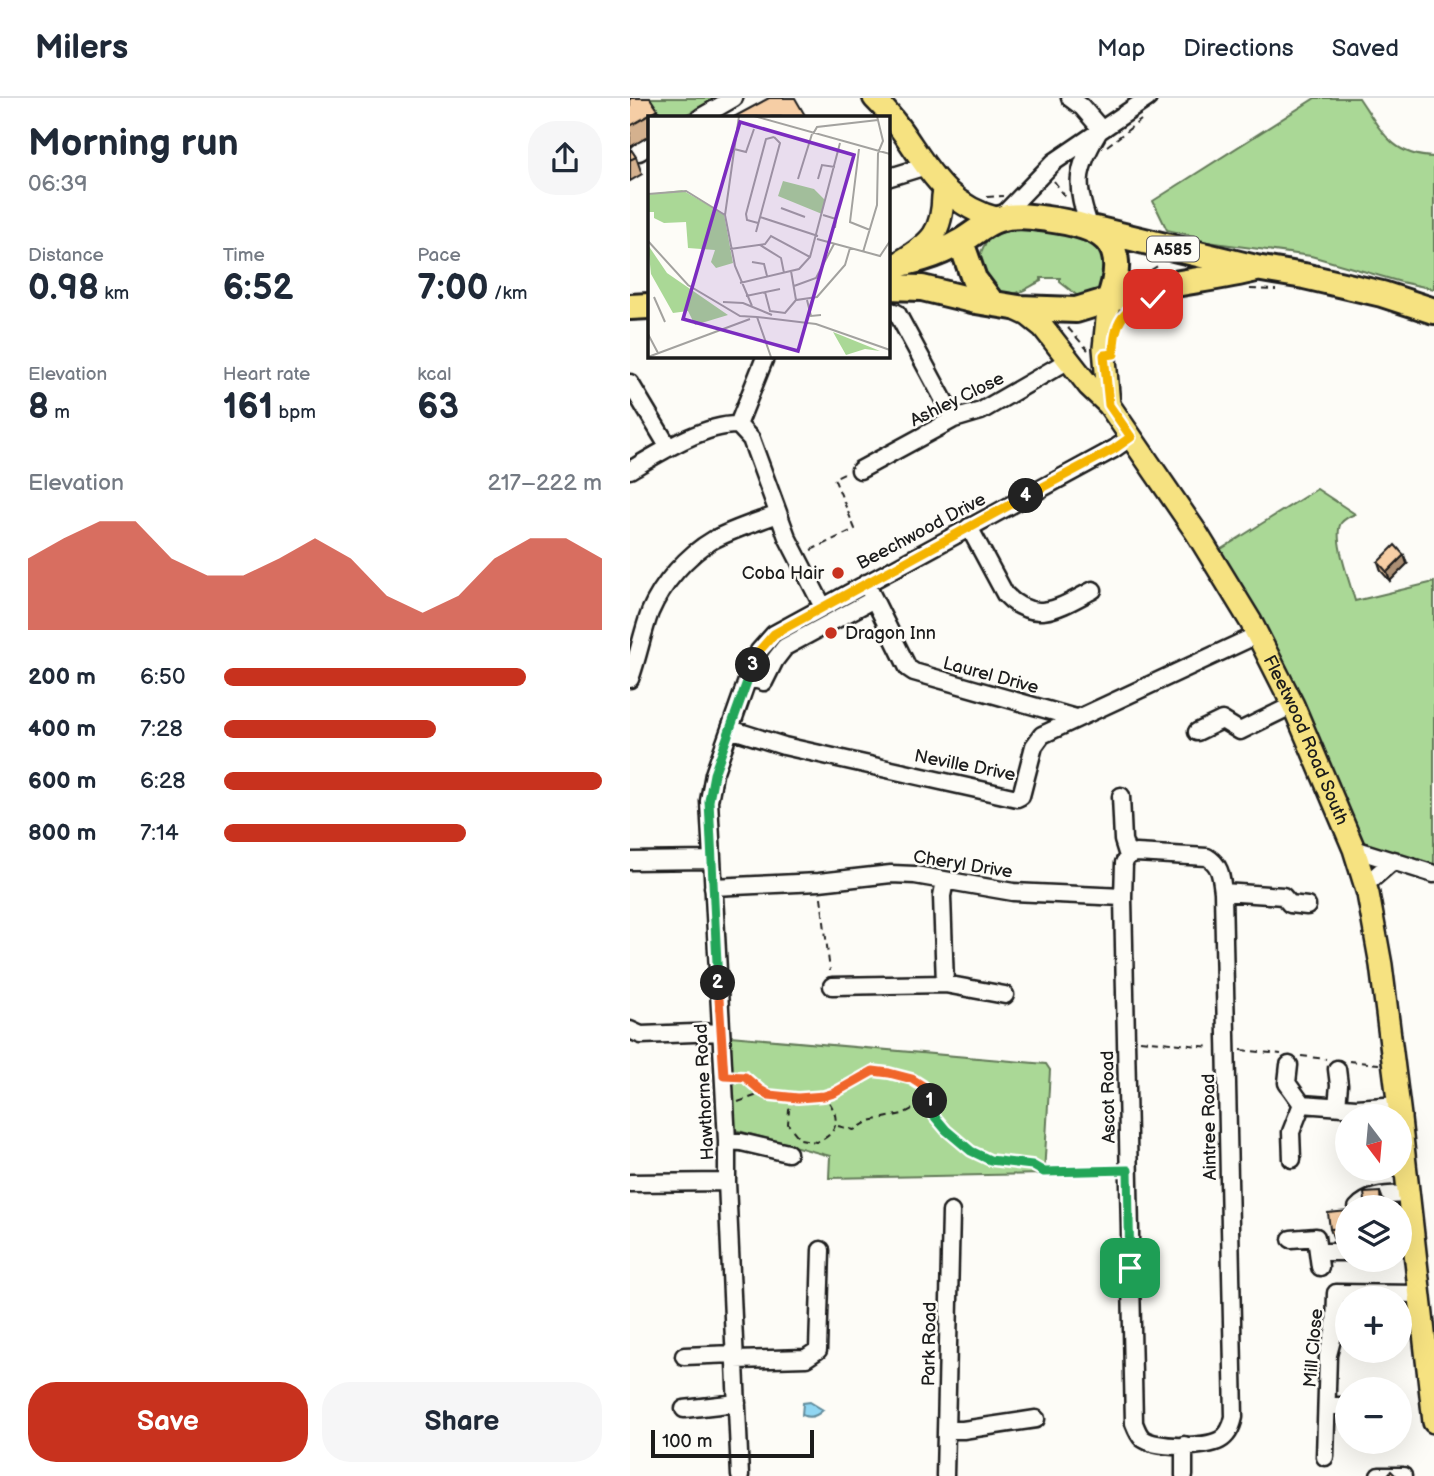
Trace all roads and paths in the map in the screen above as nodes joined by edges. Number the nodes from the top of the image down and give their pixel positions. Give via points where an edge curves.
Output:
1 (734, 98) edge
2 (874, 98) edge
3 (1070, 98) edge
4 (1148, 98) edge
5 (1146, 115) dead end
6 (703, 116) edge
7 (1100, 130) junction
8 (1105, 148) dead end
9 (926, 166) junction
10 (1045, 171) junction
11 (889, 177) edge
12 (941, 190) junction
13 (982, 198) dead end
14 (1080, 198) junction
15 (1001, 211) junction
16 (1091, 228) junction
17 (961, 242) junction
18 (889, 273) edge
19 (1251, 279) junction
20 (1279, 290) dead end
21 (1109, 300) junction
22 (1001, 305) junction
23 (648, 306) edge
24 (630, 307) edge
25 (889, 311) edge
26 (1434, 311) edge
27 (1049, 334) junction
28 (1104, 355) junction
29 (765, 357) edge
30 (1069, 360) junction
31 (630, 383) edge
32 (1109, 405) junction
33 (954, 419) junction
34 (738, 425) junction
35 (1131, 437) junction
36 (669, 448) junction
37 (630, 470) edge
38 (860, 470) joint
39 (778, 514) junction
40 (969, 527) junction
41 (797, 557) junction
42 (866, 583) junction
43 (1093, 590) dead end
44 (874, 598) junction
45 (823, 607) junction
46 (1258, 635) junction
47 (748, 677) junction
48 (630, 679) edge
49 (1293, 705) junction
50 (736, 710) joint
51 (1076, 718) junction
52 (730, 729) junction
53 (1197, 732) dead end
54 (1121, 796) dead end
55 (1354, 849) junction
56 (1128, 856) junction
57 (711, 860) junction
58 (1394, 860) junction
59 (630, 861) edge
60 (1434, 874) edge
61 (945, 880) junction
62 (819, 882) junction
63 (1366, 885) junction
64 (713, 887) junction
65 (1223, 892) junction
66 (1123, 897) junction
67 (1307, 906) dead end
68 (945, 984) junction
69 (832, 986) joint
70 (1005, 995) dead end
71 (630, 1030) edge
72 (721, 1032) junction
73 (1126, 1039) junction
74 (1227, 1049) junction
75 (1292, 1059) junction
76 (1335, 1063) junction
77 (1394, 1065) junction
78 (724, 1076) junction
79 (760, 1090) junction
80 (824, 1096) junction
81 (798, 1098) junction
82 (930, 1100) junction
83 (725, 1104) junction
84 (1302, 1104) junction
85 (1337, 1104) edge
86 (1398, 1104) edge
87 (1335, 1105) edge
88 (836, 1125) junction
89 (727, 1141) junction
90 (788, 1153) dead end
91 (1292, 1159) dead end
92 (1128, 1170) junction
93 (1406, 1181) edge
94 (727, 1182) junction
95 (630, 1183) edge
96 (1407, 1194) joint
97 (1399, 1195) edge
98 (951, 1212) dead end
99 (1292, 1239) dead end
100 (821, 1250) dead end
101 (1335, 1256) edge
102 (1412, 1269) edge
103 (1420, 1294) junction
104 (1429, 1319) edge
105 (684, 1356) dead end
106 (735, 1357) junction
107 (737, 1403) junction
108 (1328, 1406) junction
109 (1335, 1406) edge
110 (684, 1409) dead end
111 (1036, 1419) dead end
112 (1434, 1422) edge
113 (946, 1430) junction
114 (1184, 1445) junction
115 (1325, 1457) dead end
116 (740, 1476) edge
117 (945, 1476) edge
118 (1184, 1476) edge
119 (1379, 1476) edge
120 (1403, 1476) edge

1 - 6 street
2 - 9 main road
3 - 7 street
4 - 7 street
5 - 8 path
7 - 10 street
7 - 14 street via 1080,167
9 - 11 street
9 - 12 main road
10 - 14 path via 1068,200
10 - 15 street
12 - 15 main road via 966,207
12 - 17 main road
12 - 18 main road via 940,221 934,236
13 - 15 path
14 - 16 street
15 - 16 highway, A585
15 - 17 highway
16 - 19 highway, A585
16 - 21 highway via 1108,241 1116,255 1118,268
17 - 18 highway
17 - 22 highway via 974,279
18 - 22 highway, A585 via 922,288
19 - 20 path
19 - 21 highway, A585 via 1216,278 1157,286
19 - 26 highway, A585 via 1293,274
21 - 22 highway, A585 via 1076,310
21 - 28 main road, Fleetwood Road South
22 - 27 main road, Fleetwood Road South via 1028,315
23 - 24 highway
25 - 33 street via 897,313
27 - 28 path via 1067,326 1094,356
27 - 30 main road, Fleetwood Road South
28 - 32 main road, Fleetwood Road South
29 - 34 street
30 - 32 main road, Fleetwood Road South
30 - 33 street, Ashley Close via 981,411
31 - 36 street
32 - 35 main road, Fleetwood Road South
33 - 38 street, Ashley Close
34 - 36 street via 716,427
34 - 39 street via 751,439
35 - 40 street, Beechwood Drive
35 - 46 main road, Fleetwood Road South via 1196,531
36 - 37 street
38 - 41 path via 834,478 855,529
39 - 41 street
39 - 48 street via 714,540 679,569 651,610
40 - 42 street, Beechwood Drive
40 - 43 street via 1012,601 1037,612 1054,611
41 - 45 street
42 - 44 street, Laurel Drive
42 - 45 street, Beechwood Drive
44 - 47 street via 785,647 764,682
44 - 51 street, Laurel Drive via 914,672
45 - 47 street, Beechwood Drive via 765,642
46 - 49 main road, Fleetwood Road South
46 - 51 street, Neville Drive
47 - 50 street, Beechwood Drive
49 - 53 street via 1240,731 1222,720
49 - 55 main road, Fleetwood Road South
50 - 52 street, Hawthorne Road
51 - 52 street, Neville Drive via 1037,740 1017,797 783,746
52 - 57 street, Hawthorne Road via 709,801
54 - 56 street, Ascot Road via 1122,840
55 - 58 street
55 - 63 main road, Fleetwood Road South
56 - 65 street, Aintree Road via 1207,857 1220,871
56 - 66 street, Ascot Road
57 - 59 street
57 - 64 street, Hawthorne Road
58 - 60 street
58 - 63 street
61 - 62 street, Cheryl Drive via 891,874
61 - 66 street, Cheryl Drive via 1013,892
61 - 68 street
62 - 64 street, Cheryl Drive
62 - 69 path
63 - 77 main road, Fleetwood Road South
64 - 72 street, Hawthorne Road
65 - 67 street via 1283,896 1290,904
65 - 74 street, Aintree Road
66 - 73 street, Ascot Road
68 - 69 street
68 - 70 street
71 - 72 street via 641,1035
72 - 78 street, Hawthorne Road
73 - 74 path
73 - 92 street, Ascot Road
74 - 75 path
74 - 114 street, Aintree Road via 1234,1417 1221,1440
75 - 76 path
75 - 84 street via 1287,1083
76 - 77 path
76 - 85 street
77 - 86 main road, Fleetwood Road South
78 - 79 path via 745,1077
78 - 83 street, Hawthorne Road
79 - 81 path
79 - 83 path via 745,1100
80 - 81 path
80 - 82 path via 873,1071 912,1079 923,1086
80 - 88 path via 835,1110
81 - 88 path via 787,1118 800,1139 822,1140
82 - 88 path via 854,1130
82 - 92 path via 935,1117 946,1130 990,1160 1032,1165 1044,1172
83 - 89 street, Hawthorne Road
84 - 87 street
84 - 91 street via 1291,1132
89 - 90 street
89 - 94 street, Hawthorne Road
92 - 114 street, Ascot Road via 1134,1423 1150,1443
93 - 96 main road, Fleetwood Road South
94 - 95 street
94 - 106 street, Hawthorne Road
96 - 97 street
98 - 113 street, Park Road
99 - 101 street via 1316,1237 1319,1260
100 - 106 street via 818,1350 806,1358
102 - 103 main road, Fleetwood Road South
103 - 104 main road, Fleetwood Road South
103 - 108 street, Mill Close via 1336,1293 1328,1355
104 - 112 main road, Fleetwood Road South
105 - 106 street
106 - 107 street, Hawthorne Road
107 - 110 street
107 - 116 street, Hawthorne Road
108 - 109 street, Mill Close
108 - 115 street, Mill Close
111 - 113 street
113 - 117 street, Park Road
114 - 118 street
119 - 120 street

